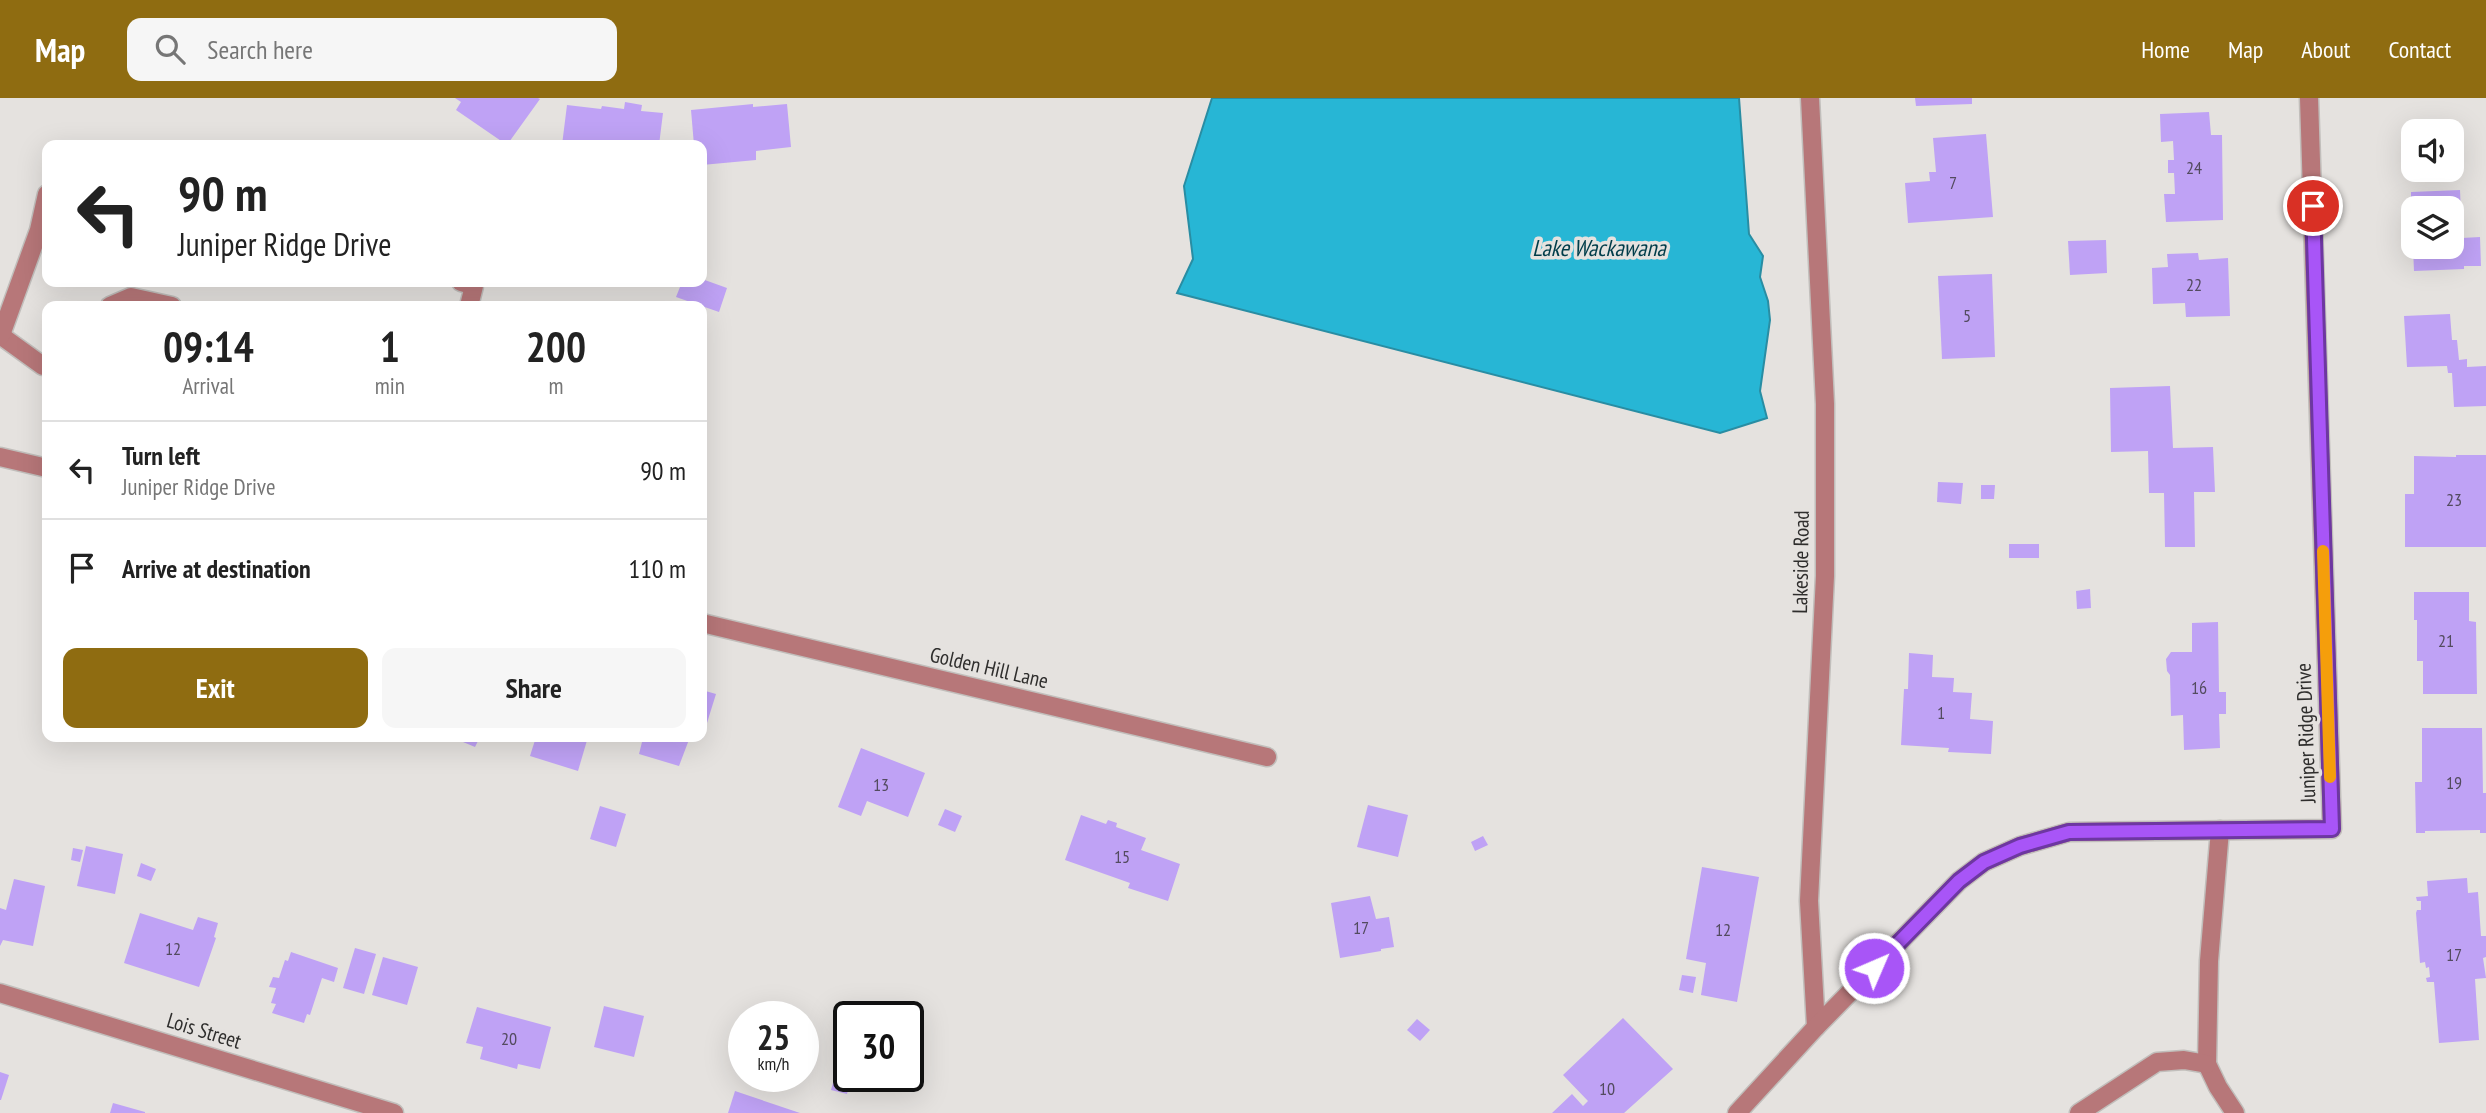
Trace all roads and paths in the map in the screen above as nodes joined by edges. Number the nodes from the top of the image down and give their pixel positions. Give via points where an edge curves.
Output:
1 (1810, 98) edge
2 (2309, 98) edge
3 (42, 216) edge
4 (122, 301) edge
5 (149, 301) edge
6 (1, 335) edge
7 (42, 365) edge
8 (0, 457) edge
9 (42, 467) edge
10 (707, 624) edge
11 (1266, 757) dead end
12 (2220, 830) junction
13 (0, 993) edge
14 (1816, 1027) junction
15 (2207, 1064) junction
16 (394, 1113) edge
17 (1737, 1113) edge
18 (2079, 1113) edge
19 (2235, 1113) edge

1 - 14 street, Lakeside Road via 1825,404 1825,576 1809,901
2 - 12 street, Juniper Ridge Drive via 2332,829
3 - 6 street
4 - 5 street via 131,297
6 - 7 street
8 - 9 street
10 - 11 street, Golden Hill Lane
12 - 14 street, Juniper Ridge Drive via 2069,832 1984,862 1959,881
12 - 15 street via 2209,961
13 - 16 street, Lois Street
14 - 17 street, Juniper Ridge Drive
15 - 18 street via 2157,1062
15 - 19 street

